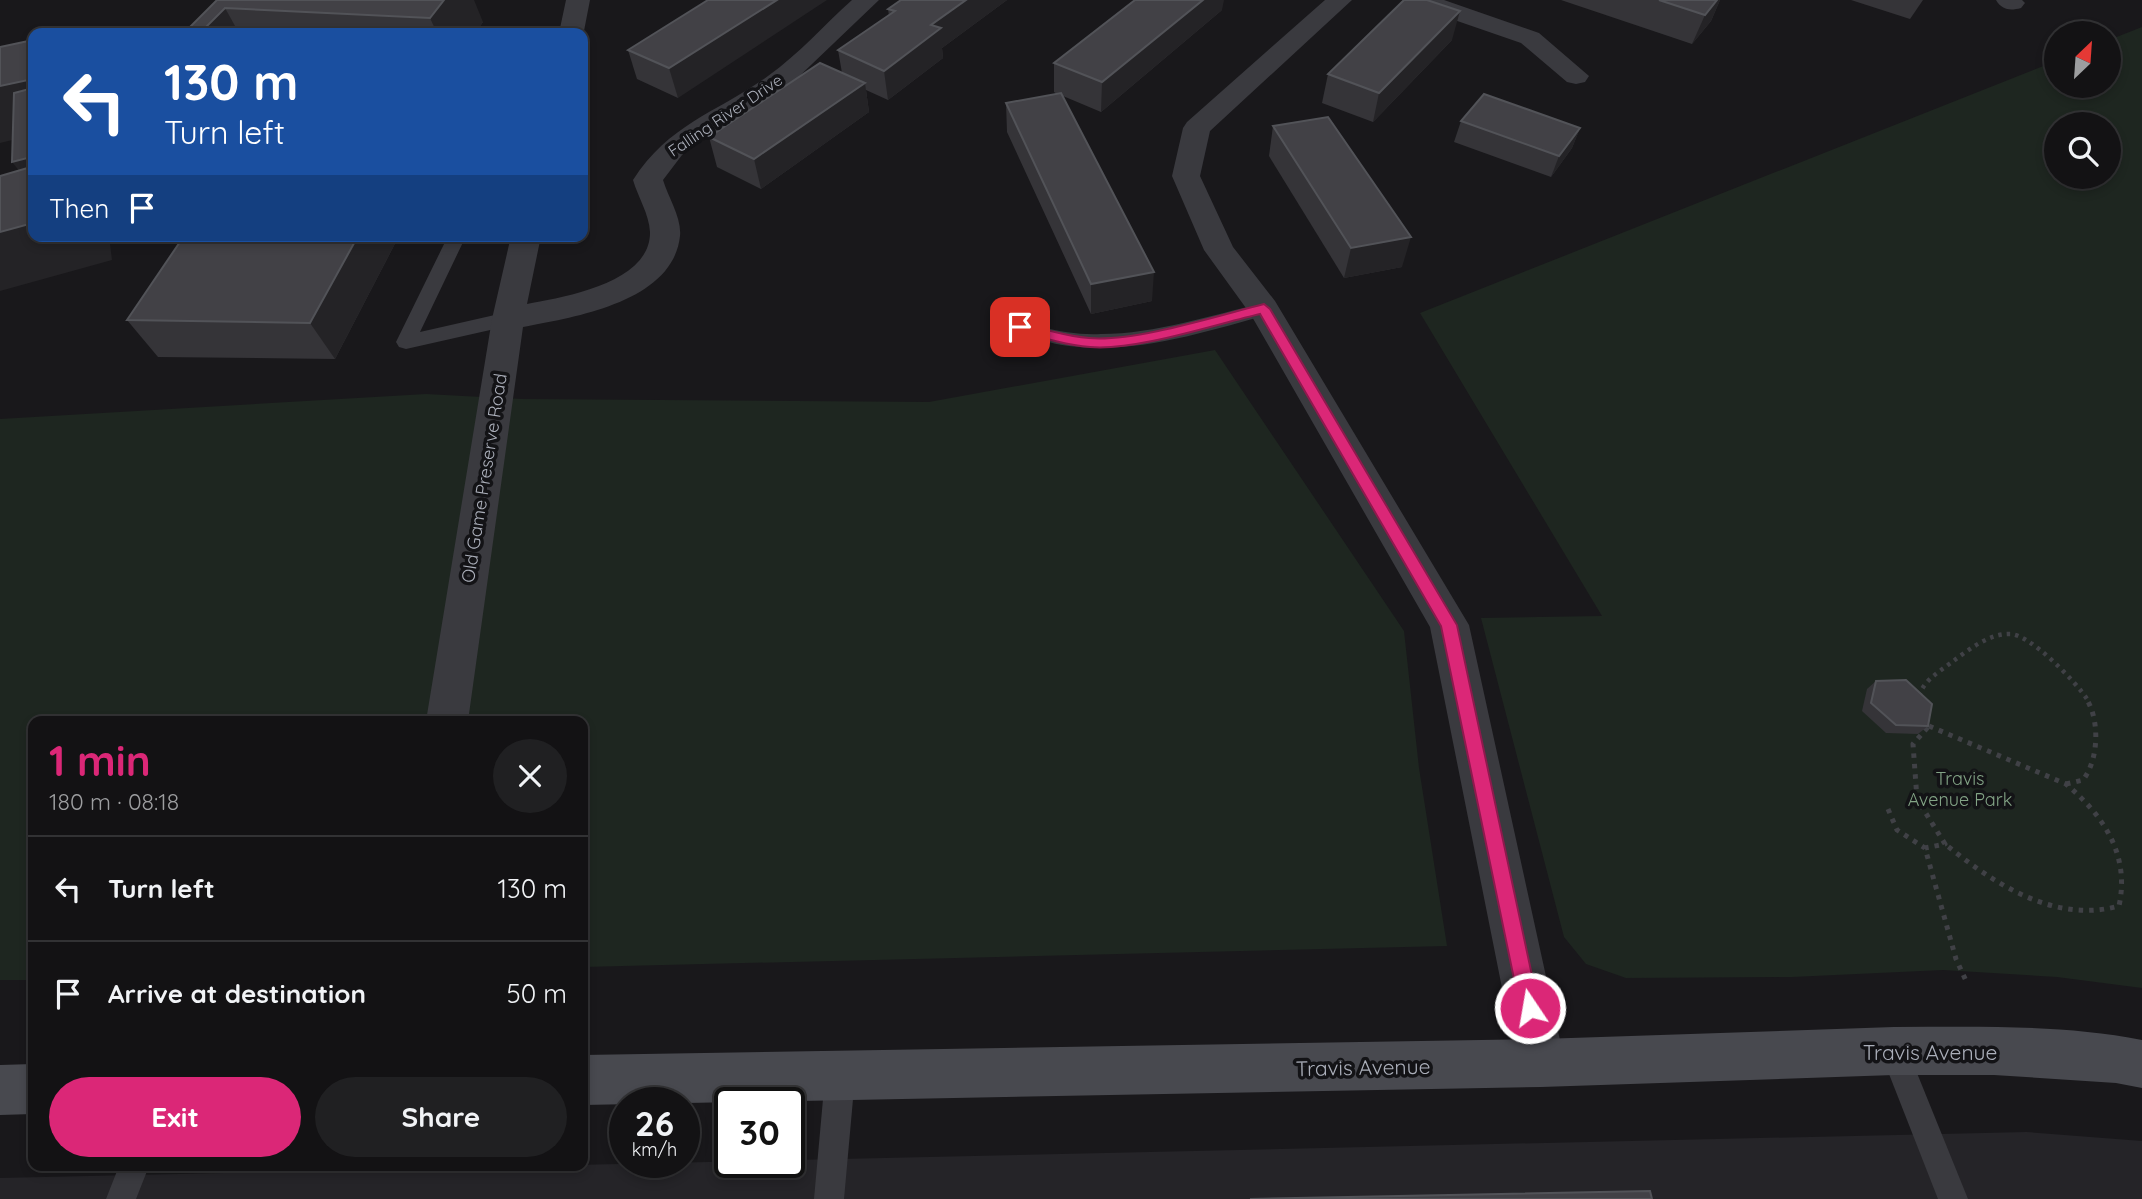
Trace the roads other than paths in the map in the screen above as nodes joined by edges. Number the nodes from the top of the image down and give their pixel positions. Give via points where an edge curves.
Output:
1 (578, 0) edge
2 (867, 0) edge
3 (1340, 0) edge
4 (1420, 0) edge
5 (573, 28) edge
6 (1576, 76) dead end
7 (454, 242) edge
8 (525, 242) edge
9 (1264, 309) junction
10 (1004, 318) dead end
11 (508, 319) junction
12 (448, 716) edge
13 (1894, 1051) junction
14 (1541, 1063) junction
15 (2142, 1063) edge
16 (840, 1077) junction
17 (588, 1080) edge
18 (28, 1089) edge
19 (0, 1090) edge
20 (132, 1171) edge
21 (121, 1199) edge
22 (829, 1199) edge
23 (1952, 1199) edge

1 - 5 street
2 - 11 street, Falling River Drive via 779,80 673,146 655,165 648,180 666,233 663,253 646,272 609,295
3 - 9 street via 1197,128 1186,176 1219,250
4 - 6 street via 1530,38
7 - 11 lane via 406,342
8 - 11 street, Old Game Preserve Road
9 - 10 lane via 1122,342 1058,338
9 - 14 street via 1449,625
11 - 12 street, Old Game Preserve Road
13 - 14 street, Travis Avenue
13 - 15 street, Travis Avenue via 1994,1051
13 - 23 lane
14 - 16 street, Travis Avenue
16 - 17 street, Travis Avenue
16 - 22 lane
18 - 19 street
20 - 21 lane

